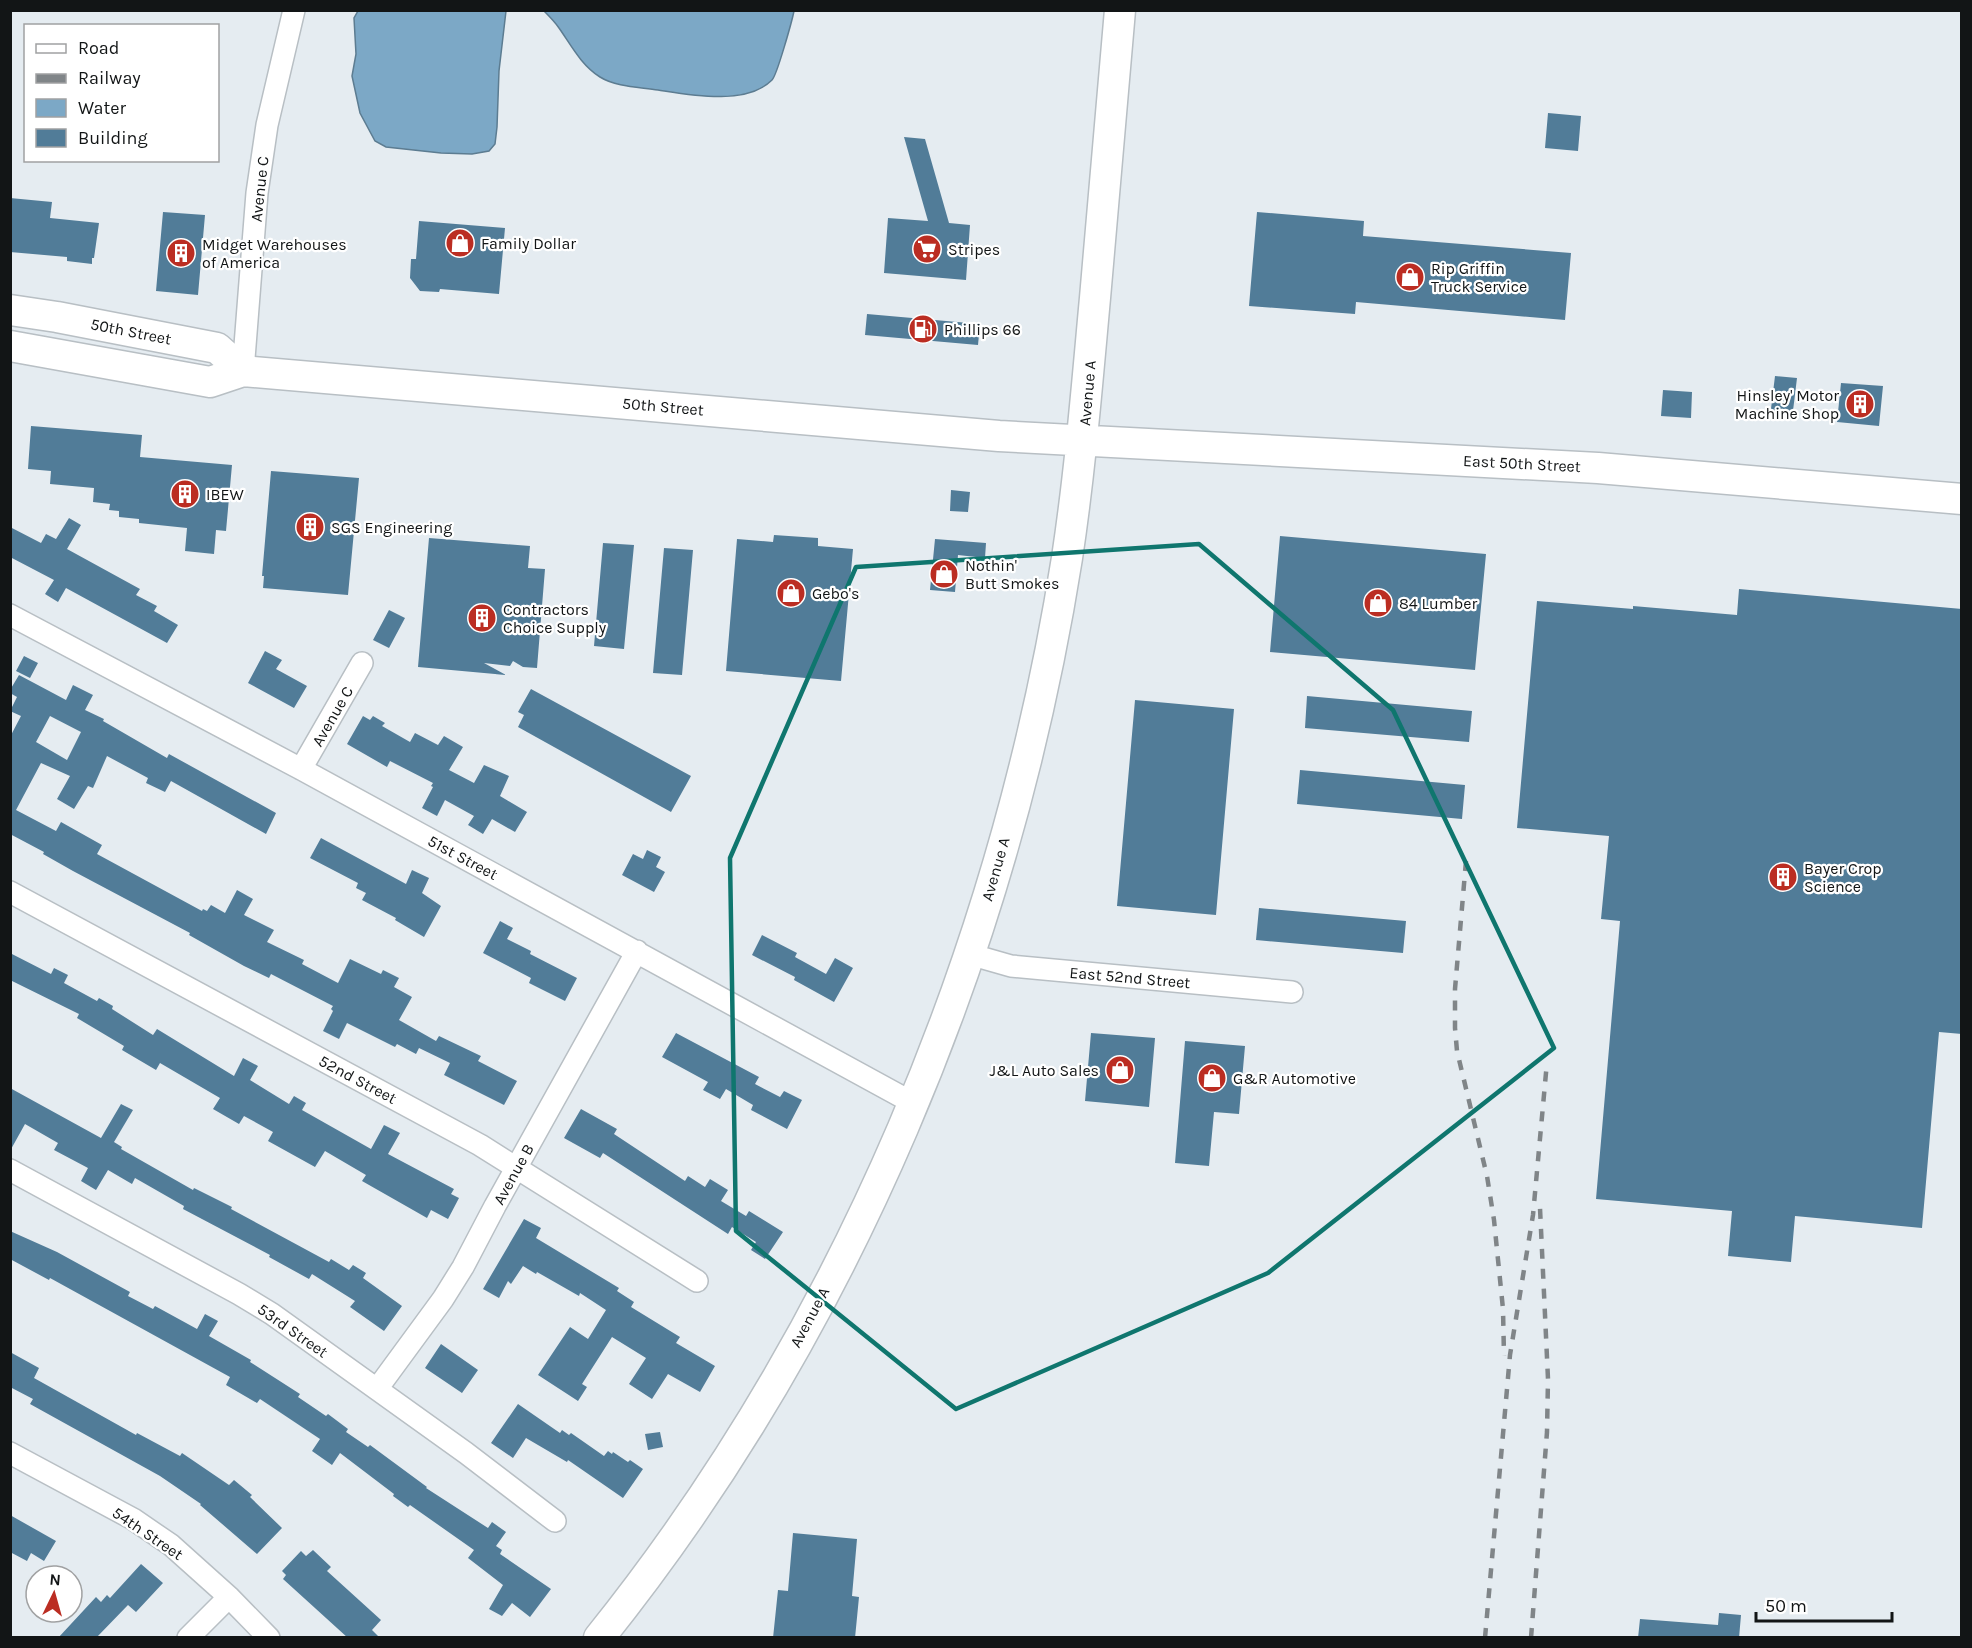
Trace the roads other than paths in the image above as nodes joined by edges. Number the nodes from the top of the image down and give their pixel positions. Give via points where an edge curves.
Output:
1 (294, 10) edge
2 (1120, 10) edge
3 (10, 310) edge
4 (10, 346) edge
5 (243, 371) junction
6 (1082, 441) junction
7 (1962, 499) edge
8 (10, 615) edge
9 (362, 663) dead end
10 (301, 769) junction
11 (10, 892) edge
12 (637, 951) junction
13 (969, 954) junction
14 (1292, 992) dead end
15 (913, 1103) junction
16 (516, 1168) junction
17 (10, 1170) edge
18 (697, 1281) dead end
19 (377, 1389) junction
20 (10, 1453) edge
21 (555, 1521) dead end
22 (230, 1597) junction
23 (188, 1638) edge
24 (269, 1638) edge
25 (599, 1638) edge

1 - 5 street, Avenue C via 267,125 257,193
2 - 6 main road, Avenue A
3 - 5 main road, 50th Street via 217,348
4 - 5 main road, 50th Street via 210,382
5 - 6 main road, 50th Street
6 - 7 main road, East 50th Street via 1598,468
6 - 13 main road, Avenue A via 1066,560 1038,708
8 - 10 street, 51st Street
9 - 10 street, Avenue C
10 - 12 street, 51st Street
11 - 16 street, 52nd Street
12 - 15 street, 51st Street
12 - 16 street, Avenue B
13 - 14 street, East 52nd Street via 1011,966
13 - 15 main road, Avenue A
15 - 25 main road, Avenue A via 841,1258 762,1401 689,1516
16 - 18 street, 52nd Street
16 - 19 street, Avenue B via 459,1274
17 - 19 street, 53rd Street via 239,1294
19 - 21 street, 53rd Street
20 - 22 street, 54th Street via 133,1519 171,1545
22 - 23 street
22 - 24 street, 54th Street

